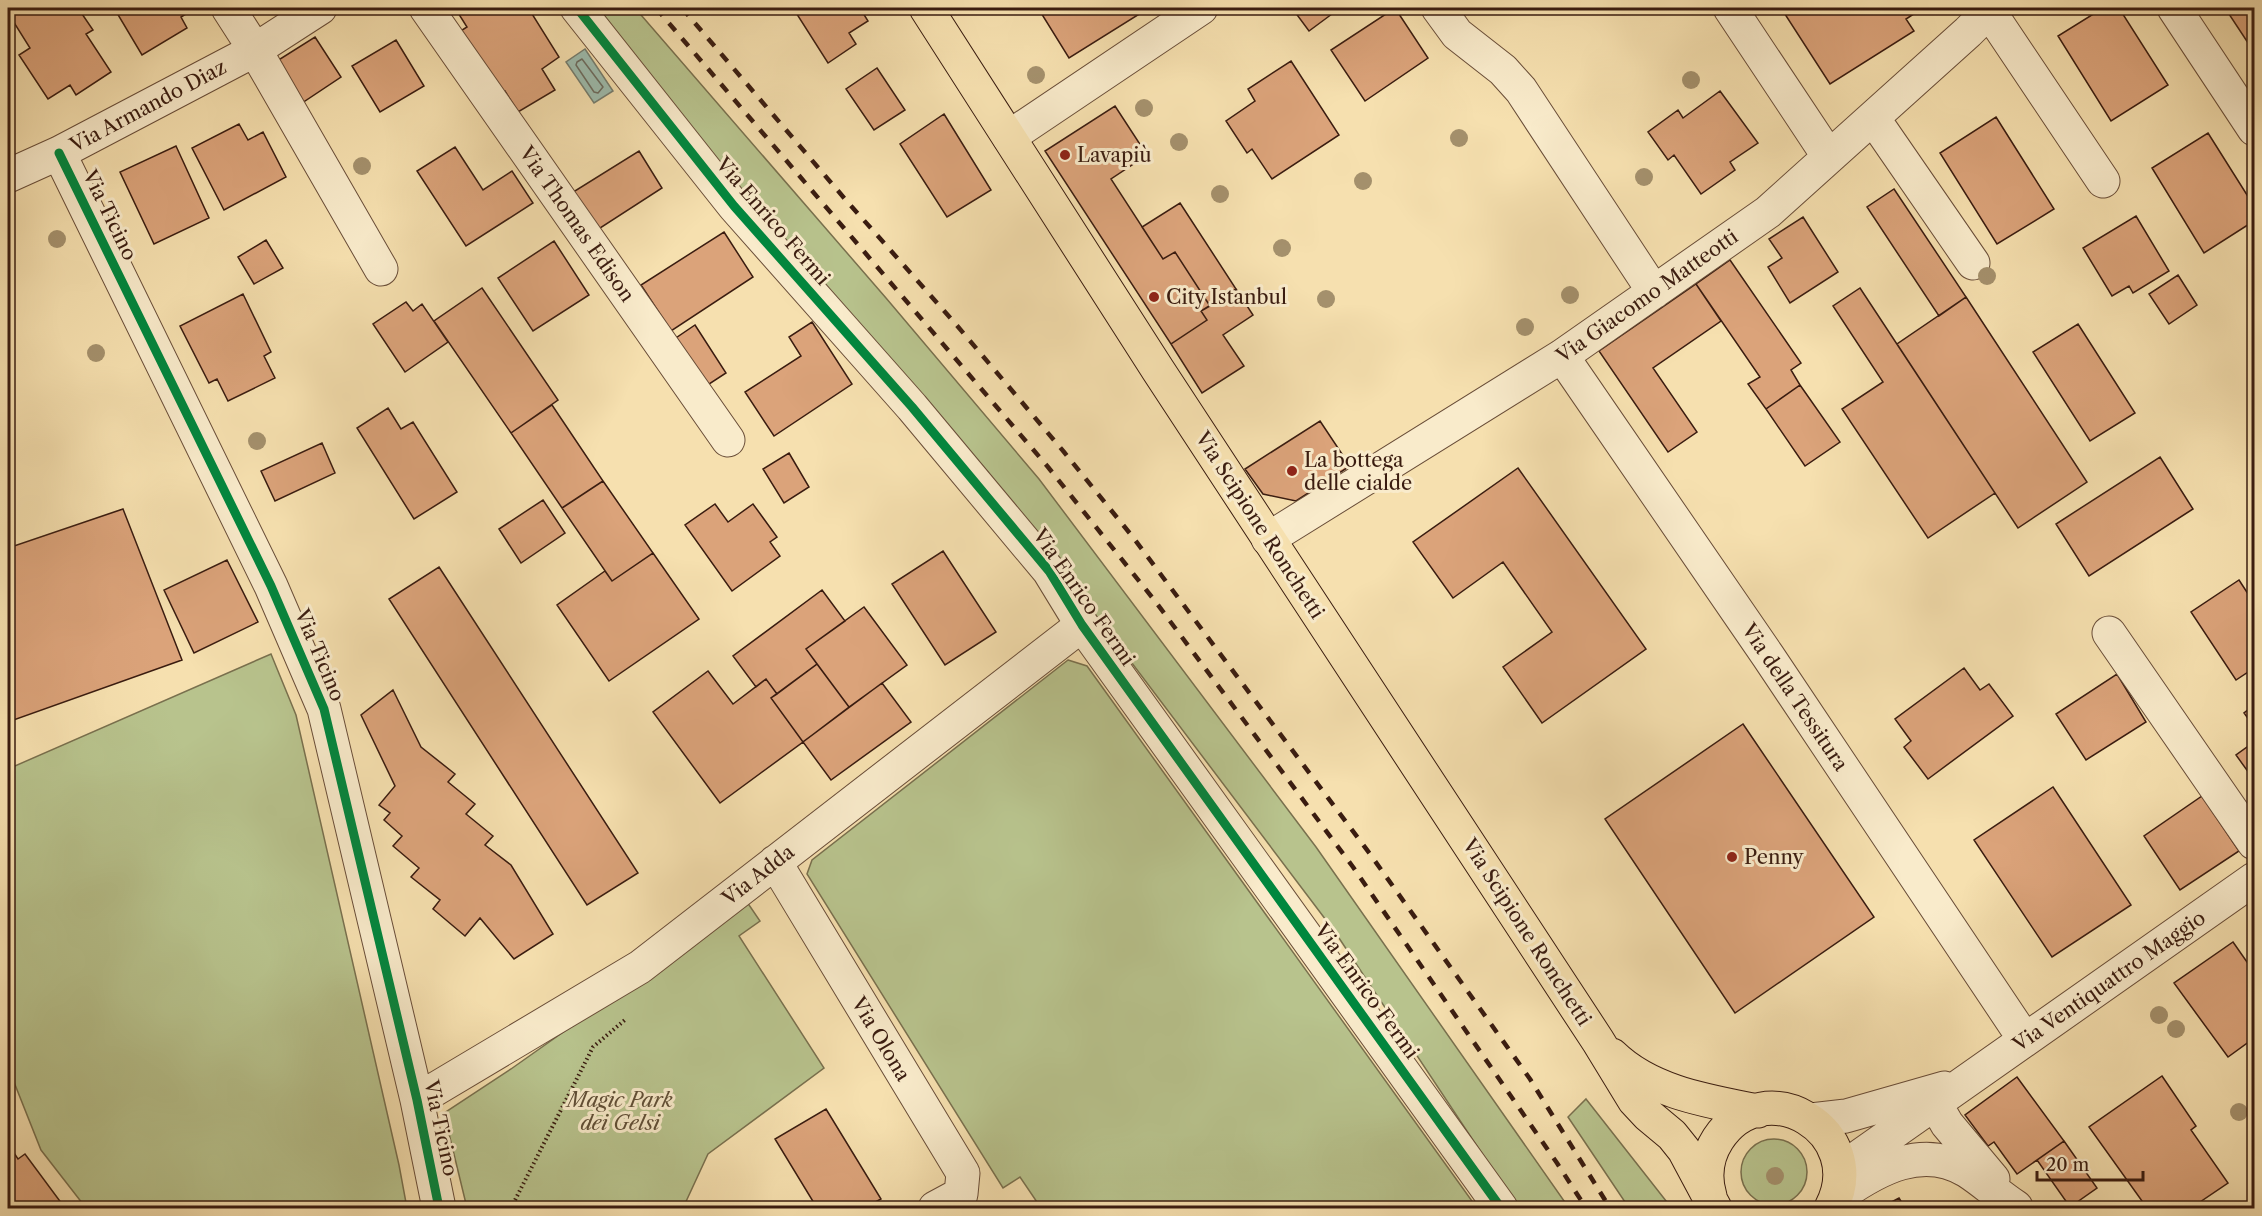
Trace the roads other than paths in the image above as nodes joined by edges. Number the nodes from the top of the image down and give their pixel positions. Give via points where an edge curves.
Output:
1 (228, 8) edge
2 (320, 8) edge
3 (426, 8) edge
4 (577, 8) edge
5 (926, 8) edge
6 (1201, 8) edge
7 (1438, 8) edge
8 (1730, 8) edge
9 (2174, 8) edge
10 (1991, 9) edge
11 (255, 50) junction
12 (1873, 118) junction
13 (2254, 129) edge
14 (1009, 137) junction
15 (59, 153) junction
16 (1829, 157) junction
17 (8, 176) edge
18 (2103, 181) dead end
19 (1973, 263) dead end
20 (381, 269) dead end
21 (1654, 292) junction
22 (1562, 356) junction
23 (728, 440) dead end
24 (1268, 540) junction
25 (1082, 625) junction
26 (2109, 633) dead end
27 (2254, 843) edge
28 (775, 862) junction
29 (2254, 879) edge
30 (2025, 1040) junction
31 (1598, 1041) junction
32 (1963, 1082) junction
33 (417, 1100) junction
34 (1936, 1105) junction
35 (1758, 1111) junction
36 (1811, 1120) junction
37 (1836, 1192) edge
38 (2016, 1208) edge
39 (439, 1209) edge
40 (935, 1209) edge
41 (1501, 1209) edge
42 (1715, 1209) edge

1 - 11 street
2 - 11 street, Via Armando Diaz
3 - 23 street, Via Thomas Edison
4 - 25 street, Via Enrico Fermi via 734,206 912,407 1049,571
5 - 14 main road, Via Scipione Ronchetti
6 - 14 street
7 - 21 street via 1457,34 1503,70 1521,90
8 - 16 street
9 - 13 street
10 - 12 street, Via Giacomo Matteotti
10 - 18 street
11 - 15 street, Via Armando Diaz
11 - 20 street
12 - 16 street, Via Giacomo Matteotti
12 - 19 street
14 - 24 main road, Via Scipione Ronchetti
15 - 17 street, Via Armando Diaz
15 - 33 street, Via Ticino via 271,586 324,710
16 - 21 street, Via Giacomo Matteotti via 1768,212
21 - 22 street, Via Giacomo Matteotti
22 - 24 street, Via Giacomo Matteotti
22 - 30 street, Via della Tessitura
24 - 31 main road, Via Scipione Ronchetti
25 - 28 street, Via Adda
25 - 41 street, Via Enrico Fermi
26 - 27 street
28 - 33 street, Via Adda via 640,967
28 - 40 street, Via Olona via 963,1173 961,1194
29 - 30 street, Via Ventiquattro Maggio
30 - 32 street, Via Ventiquattro Maggio
31 - 35 main road, Via Scipione Ronchetti via 1629,1069 1653,1083
31 - 42 main road, Via Scipione Ronchetti via 1634,1100 1684,1150
32 - 34 street, Via Ventiquattro Maggio
32 - 36 street, Via Ventiquattro Maggio via 1846,1116
33 - 39 street, Via Ticino
34 - 37 street, Via Ventiquattro Maggio
34 - 38 street
35 - 36 main road via 1785,1109
35 - 42 main road via 1729,1126 1713,1148 1707,1178
36 - 37 main road via 1830,1139 1837,1154
37 - 38 street via 1890,1166 1914,1160 1940,1161 1965,1170

